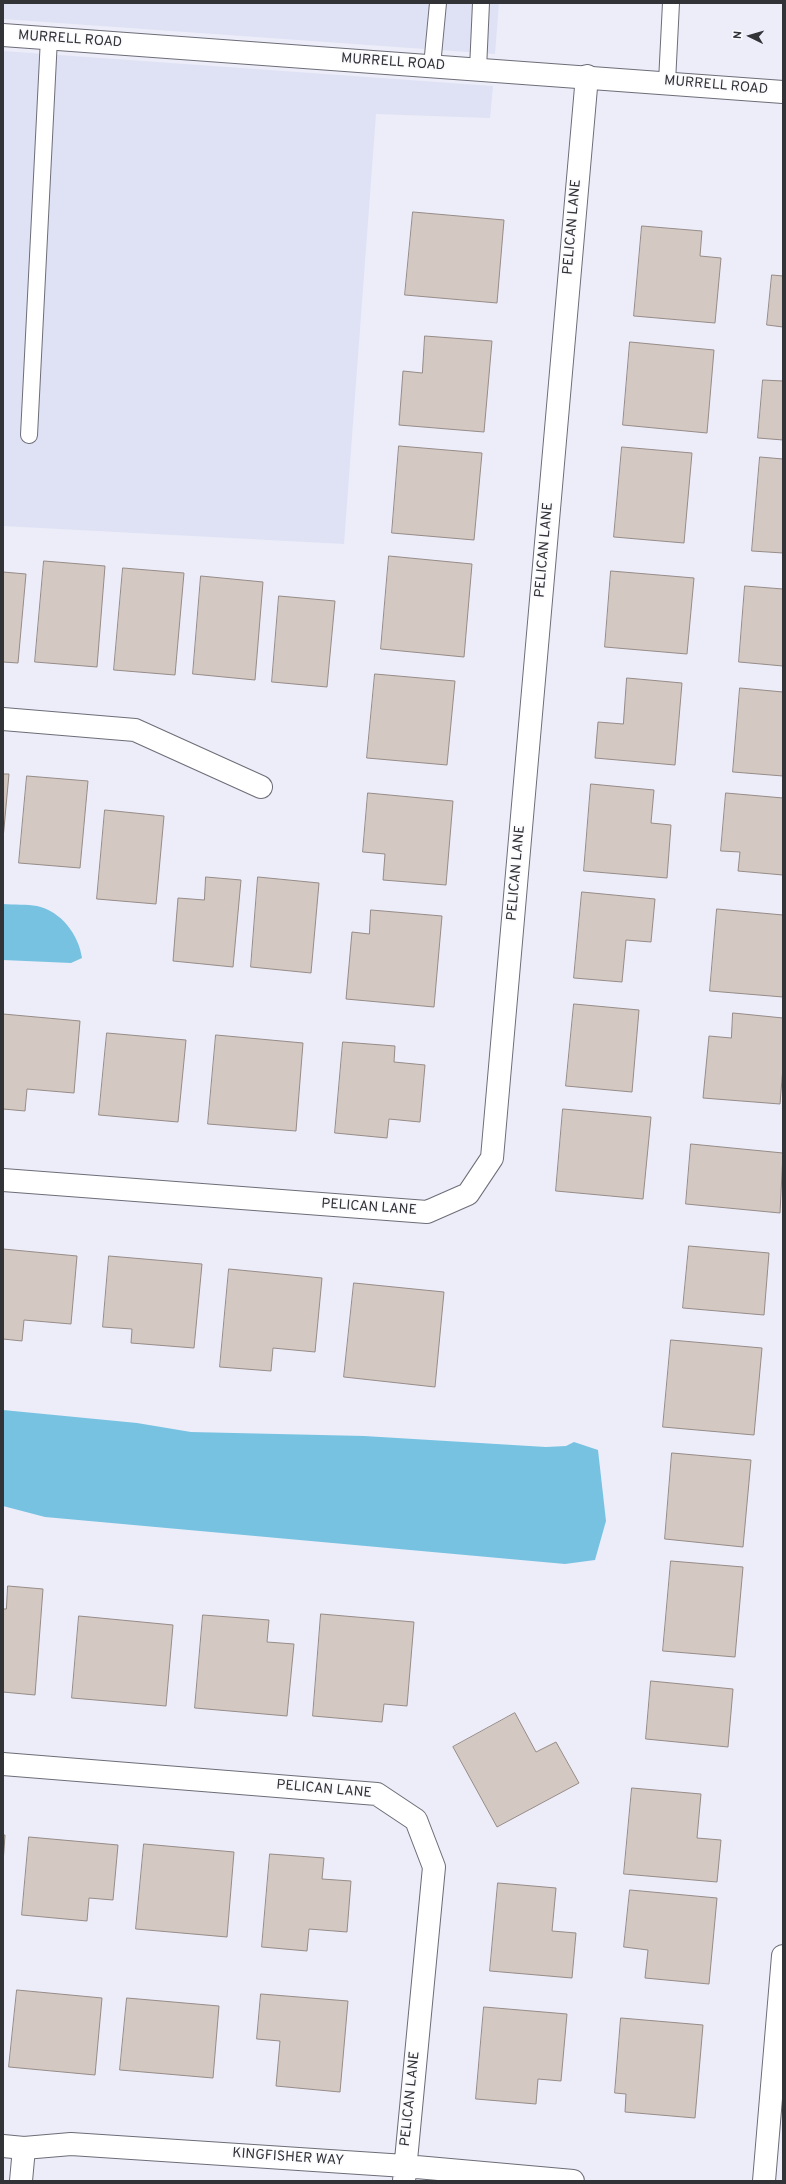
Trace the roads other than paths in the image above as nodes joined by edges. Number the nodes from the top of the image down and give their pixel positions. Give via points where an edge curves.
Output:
1 (438, 3) edge
2 (481, 3) edge
3 (671, 3) edge
4 (3, 35) edge
5 (49, 38) junction
6 (432, 66) junction
7 (478, 69) junction
8 (587, 76) junction
9 (667, 82) junction
10 (783, 92) edge
11 (29, 435) dead end
12 (3, 719) edge
13 (261, 787) dead end
14 (3, 1180) edge
15 (3, 1764) edge
16 (783, 1956) edge
17 (13, 2147) edge
18 (404, 2173) edge
19 (21, 2181) edge
20 (573, 2181) edge
21 (764, 2181) edge

1 - 6 lane
2 - 7 lane
3 - 9 lane
4 - 5 street, MURRELL ROAD
5 - 6 street, MURRELL ROAD
5 - 11 lane
6 - 7 street, MURRELL ROAD
7 - 8 street, MURRELL ROAD
8 - 9 street, MURRELL ROAD
8 - 14 street, PELICAN LANE via 492,1158 468,1194 427,1212
9 - 10 street, MURRELL ROAD
12 - 13 street via 135,730
15 - 18 street, PELICAN LANE via 377,1794 416,1820 434,1867
16 - 21 street
17 - 18 street, KINGFISHER WAY via 71,2144
17 - 19 street
18 - 20 street, KINGFISHER WAY

